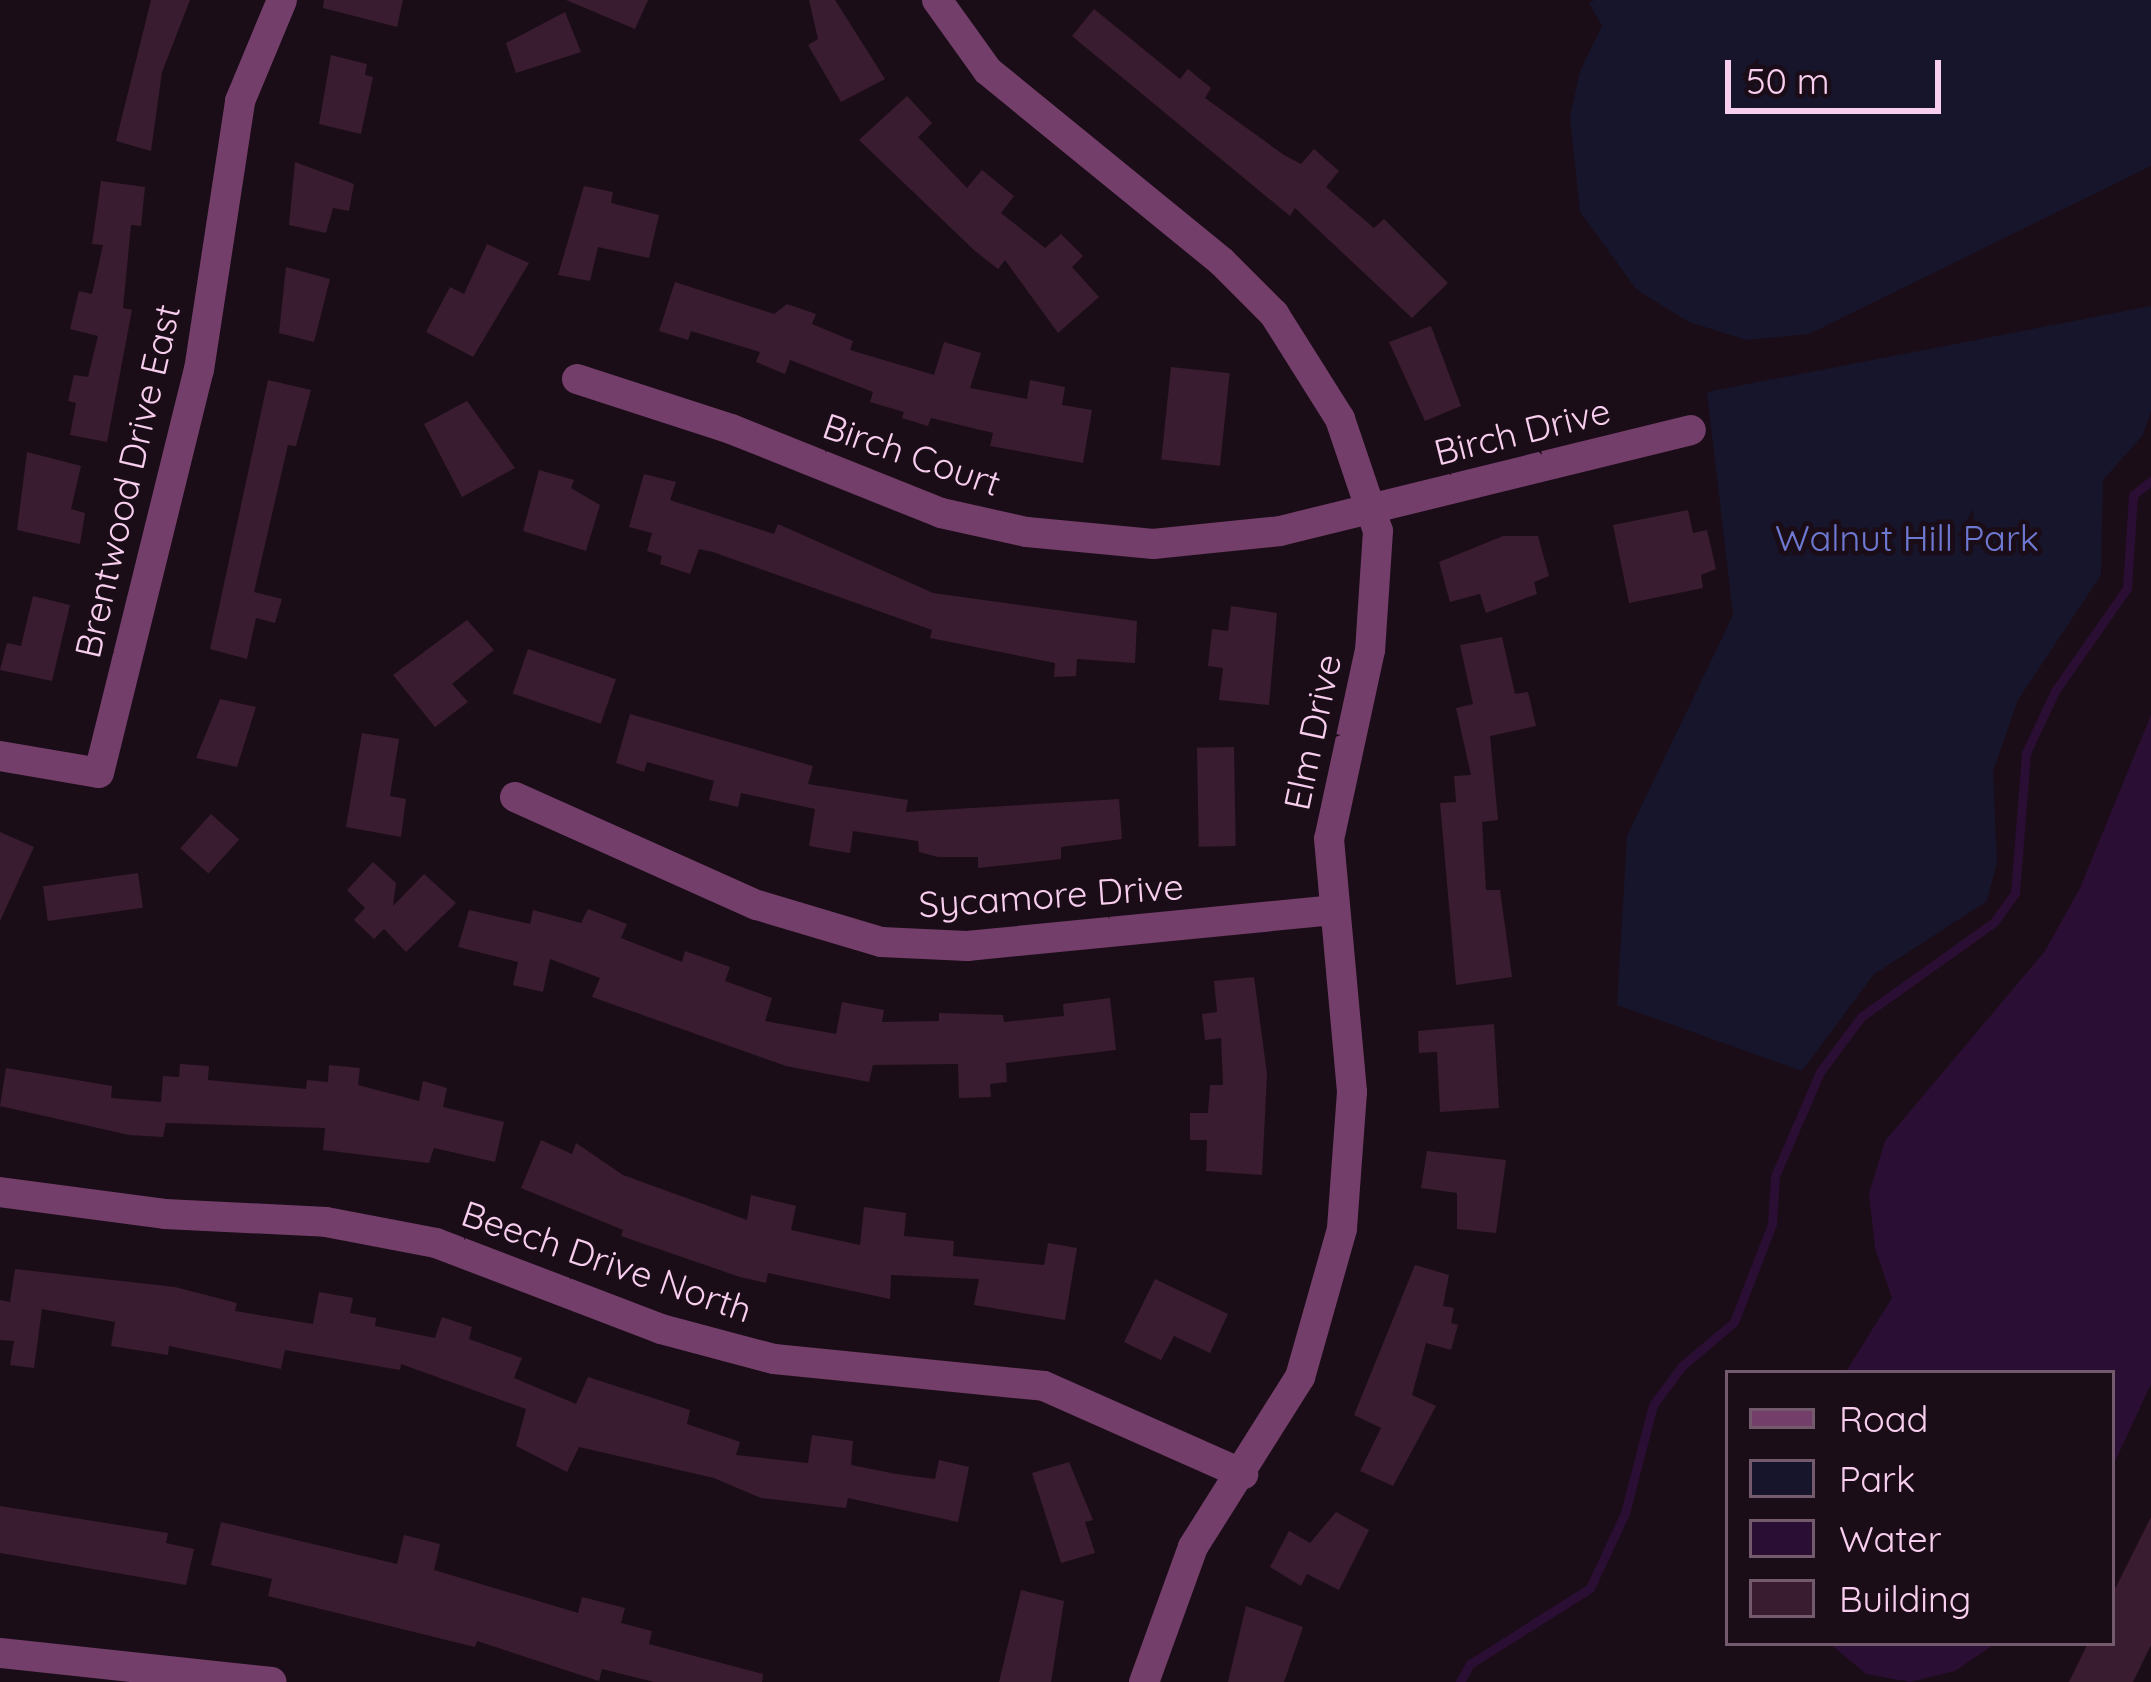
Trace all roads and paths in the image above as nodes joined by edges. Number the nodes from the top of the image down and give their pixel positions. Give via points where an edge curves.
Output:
1 (283, 0) edge
2 (937, 0) edge
3 (577, 380) dead end
4 (1691, 430) dead end
5 (1372, 508) junction
6 (0, 756) edge
7 (515, 797) dead end
8 (1334, 910) junction
9 (0, 1192) edge
10 (1243, 1474) junction
11 (0, 1653) edge
12 (272, 1682) edge
13 (1144, 1682) edge

1 - 6 street, Brentwood Drive East via 240,100 199,370 99,773
2 - 5 street, Elm Drive via 988,71 1274,314 1340,419
3 - 5 street, Birch Court via 730,429 941,513 1027,532 1153,544 1223,540
4 - 5 street, Birch Drive
5 - 8 street, Elm Drive via 1380,564 1370,650 1334,792
7 - 8 street, Sycamore Drive via 757,905 881,943 967,946
8 - 10 street, Elm Drive via 1352,1092 1342,1229 1300,1377
9 - 10 street, Beech Drive North via 165,1214 326,1222 436,1243 661,1329 774,1359 1044,1386
10 - 13 street, Elm Drive via 1193,1547
11 - 12 street

